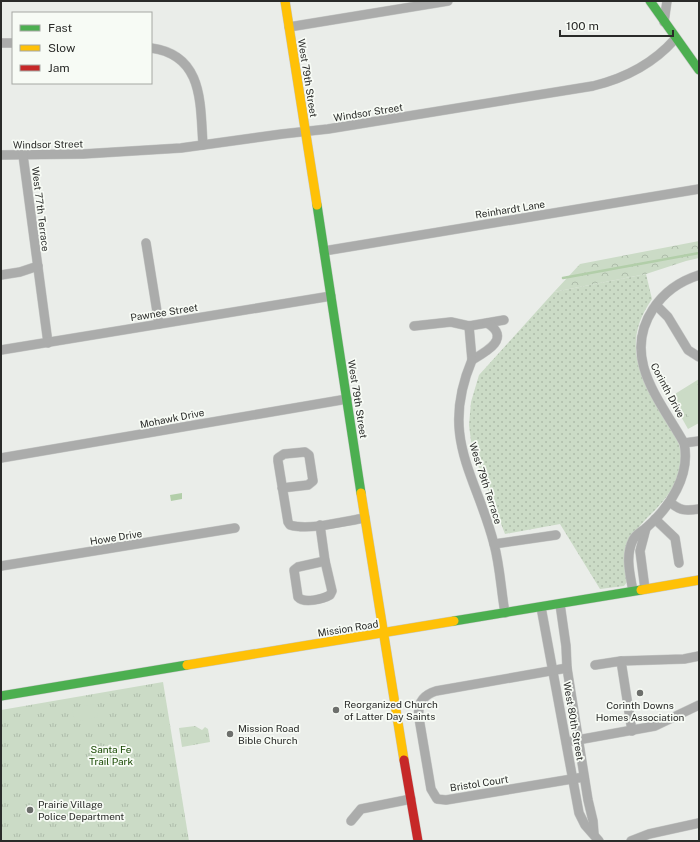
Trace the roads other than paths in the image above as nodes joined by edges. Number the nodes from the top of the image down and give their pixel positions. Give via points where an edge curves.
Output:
1 (285, 1) edge
2 (448, 1) edge
3 (650, 1) edge
4 (666, 1) edge
5 (664, 22) junction
6 (289, 27) junction
7 (675, 39) junction
8 (12, 42) edge
9 (1, 43) edge
10 (152, 48) edge
11 (699, 70) edge
12 (305, 132) junction
13 (203, 145) junction
14 (1, 155) edge
15 (23, 155) junction
16 (699, 189) edge
17 (146, 243) dead end
18 (324, 251) junction
19 (38, 266) junction
20 (1, 275) edge
21 (699, 275) edge
22 (331, 296) junction
23 (656, 305) junction
24 (504, 320) dead end
25 (487, 323) junction
26 (159, 324) junction
27 (414, 326) dead end
28 (469, 326) junction
29 (48, 342) junction
30 (1, 350) edge
31 (699, 357) edge
32 (472, 360) junction
33 (347, 399) junction
34 (699, 441) edge
35 (684, 443) junction
36 (1, 458) edge
37 (282, 488) junction
38 (670, 502) junction
39 (699, 509) edge
40 (365, 518) junction
41 (655, 519) junction
42 (320, 524) junction
43 (235, 528) dead end
44 (646, 528) junction
45 (556, 535) dead end
46 (494, 544) junction
47 (325, 561) junction
48 (679, 563) dead end
49 (1, 566) edge
50 (699, 580) edge
51 (645, 589) junction
52 (633, 591) junction
53 (560, 604) junction
54 (541, 607) junction
55 (505, 613) junction
56 (383, 634) junction
57 (699, 656) edge
58 (621, 661) junction
59 (595, 665) dead end
60 (567, 668) junction
61 (554, 671) junction
62 (1, 696) edge
63 (699, 705) edge
64 (632, 731) junction
65 (578, 740) junction
66 (566, 742) junction
67 (584, 777) junction
68 (573, 779) junction
69 (411, 799) junction
70 (351, 821) dead end
71 (699, 823) edge
72 (596, 838) edge
73 (418, 841) edge
74 (631, 841) edge

1 - 6 street, West 79th Street
2 - 6 street
3 - 5 street
4 - 5 street
5 - 7 street
6 - 12 street, West 79th Street
7 - 11 street
7 - 12 street, Windsor Street via 642,68 607,83
8 - 9 street
10 - 13 street via 170,53 180,59 191,72 198,90
12 - 13 street, Windsor Street
12 - 18 street, West 79th Street
13 - 15 street, Windsor Street via 121,153
14 - 15 street, Windsor Street
15 - 19 street, West 77th Terrace
16 - 18 street, Reinhardt Lane
17 - 26 street
18 - 22 street, West 79th Street
19 - 20 street, West 77th Terrace
19 - 29 street, West 77th Terrace
21 - 23 street, Corinth Drive via 685,280 666,293
22 - 26 street, Pawnee Street
22 - 33 street, West 79th Street
23 - 31 street via 668,317 688,350
23 - 35 street, Corinth Drive via 648,316 641,335 641,360 647,377
24 - 25 street
25 - 28 street
25 - 32 street via 494,329 497,340 495,345
26 - 29 street, Pawnee Street
27 - 28 street via 451,322
28 - 32 street, West 79th Terrace
29 - 30 street, Pawnee Street
32 - 46 street, West 79th Terrace via 460,401 460,439 467,469
33 - 36 street, Mohawk Drive
33 - 40 street, West 79th Street
34 - 35 street
35 - 38 street, Corinth Drive via 686,453 682,480
37 - 37 street via 308,485 313,481 308,453 280,456 278,461
37 - 42 street via 290,525
38 - 39 street via 686,512
38 - 41 street, Corinth Drive
40 - 42 street
40 - 56 street, West 79th Street
41 - 44 street, Corinth Drive
41 - 48 street via 675,538
42 - 47 street
43 - 49 street, Howe Drive
44 - 51 street via 640,551
44 - 52 street, Corinth Drive via 636,534 629,554
45 - 46 street
46 - 55 street, West 79th Terrace
47 - 47 street via 294,570 300,600 330,595 332,591
50 - 51 street, Mission Road
51 - 52 street, Mission Road
52 - 53 street, Mission Road
53 - 54 street, Mission Road
53 - 60 street, West 80th Street
54 - 55 street, Mission Road
54 - 61 street, West 80th Street
55 - 56 street, Mission Road
56 - 62 street, Mission Road
56 - 69 street, West 79th Street
57 - 58 street via 684,660
58 - 59 street
58 - 64 street
60 - 61 street, Bristol Court
60 - 65 street, West 80th Street
61 - 66 street, West 80th Street
61 - 68 street, Bristol Court via 429,693 423,699 418,714 430,789 437,799 446,800
63 - 64 street via 655,726
64 - 65 street
65 - 66 street
65 - 67 street, West 80th Street
66 - 68 street, West 80th Street
67 - 68 street, Bristol Court
67 - 72 street, West 80th Street
68 - 72 street, West 80th Street via 579,813
69 - 70 street via 361,809
69 - 73 street, West 79th Street
71 - 74 street

